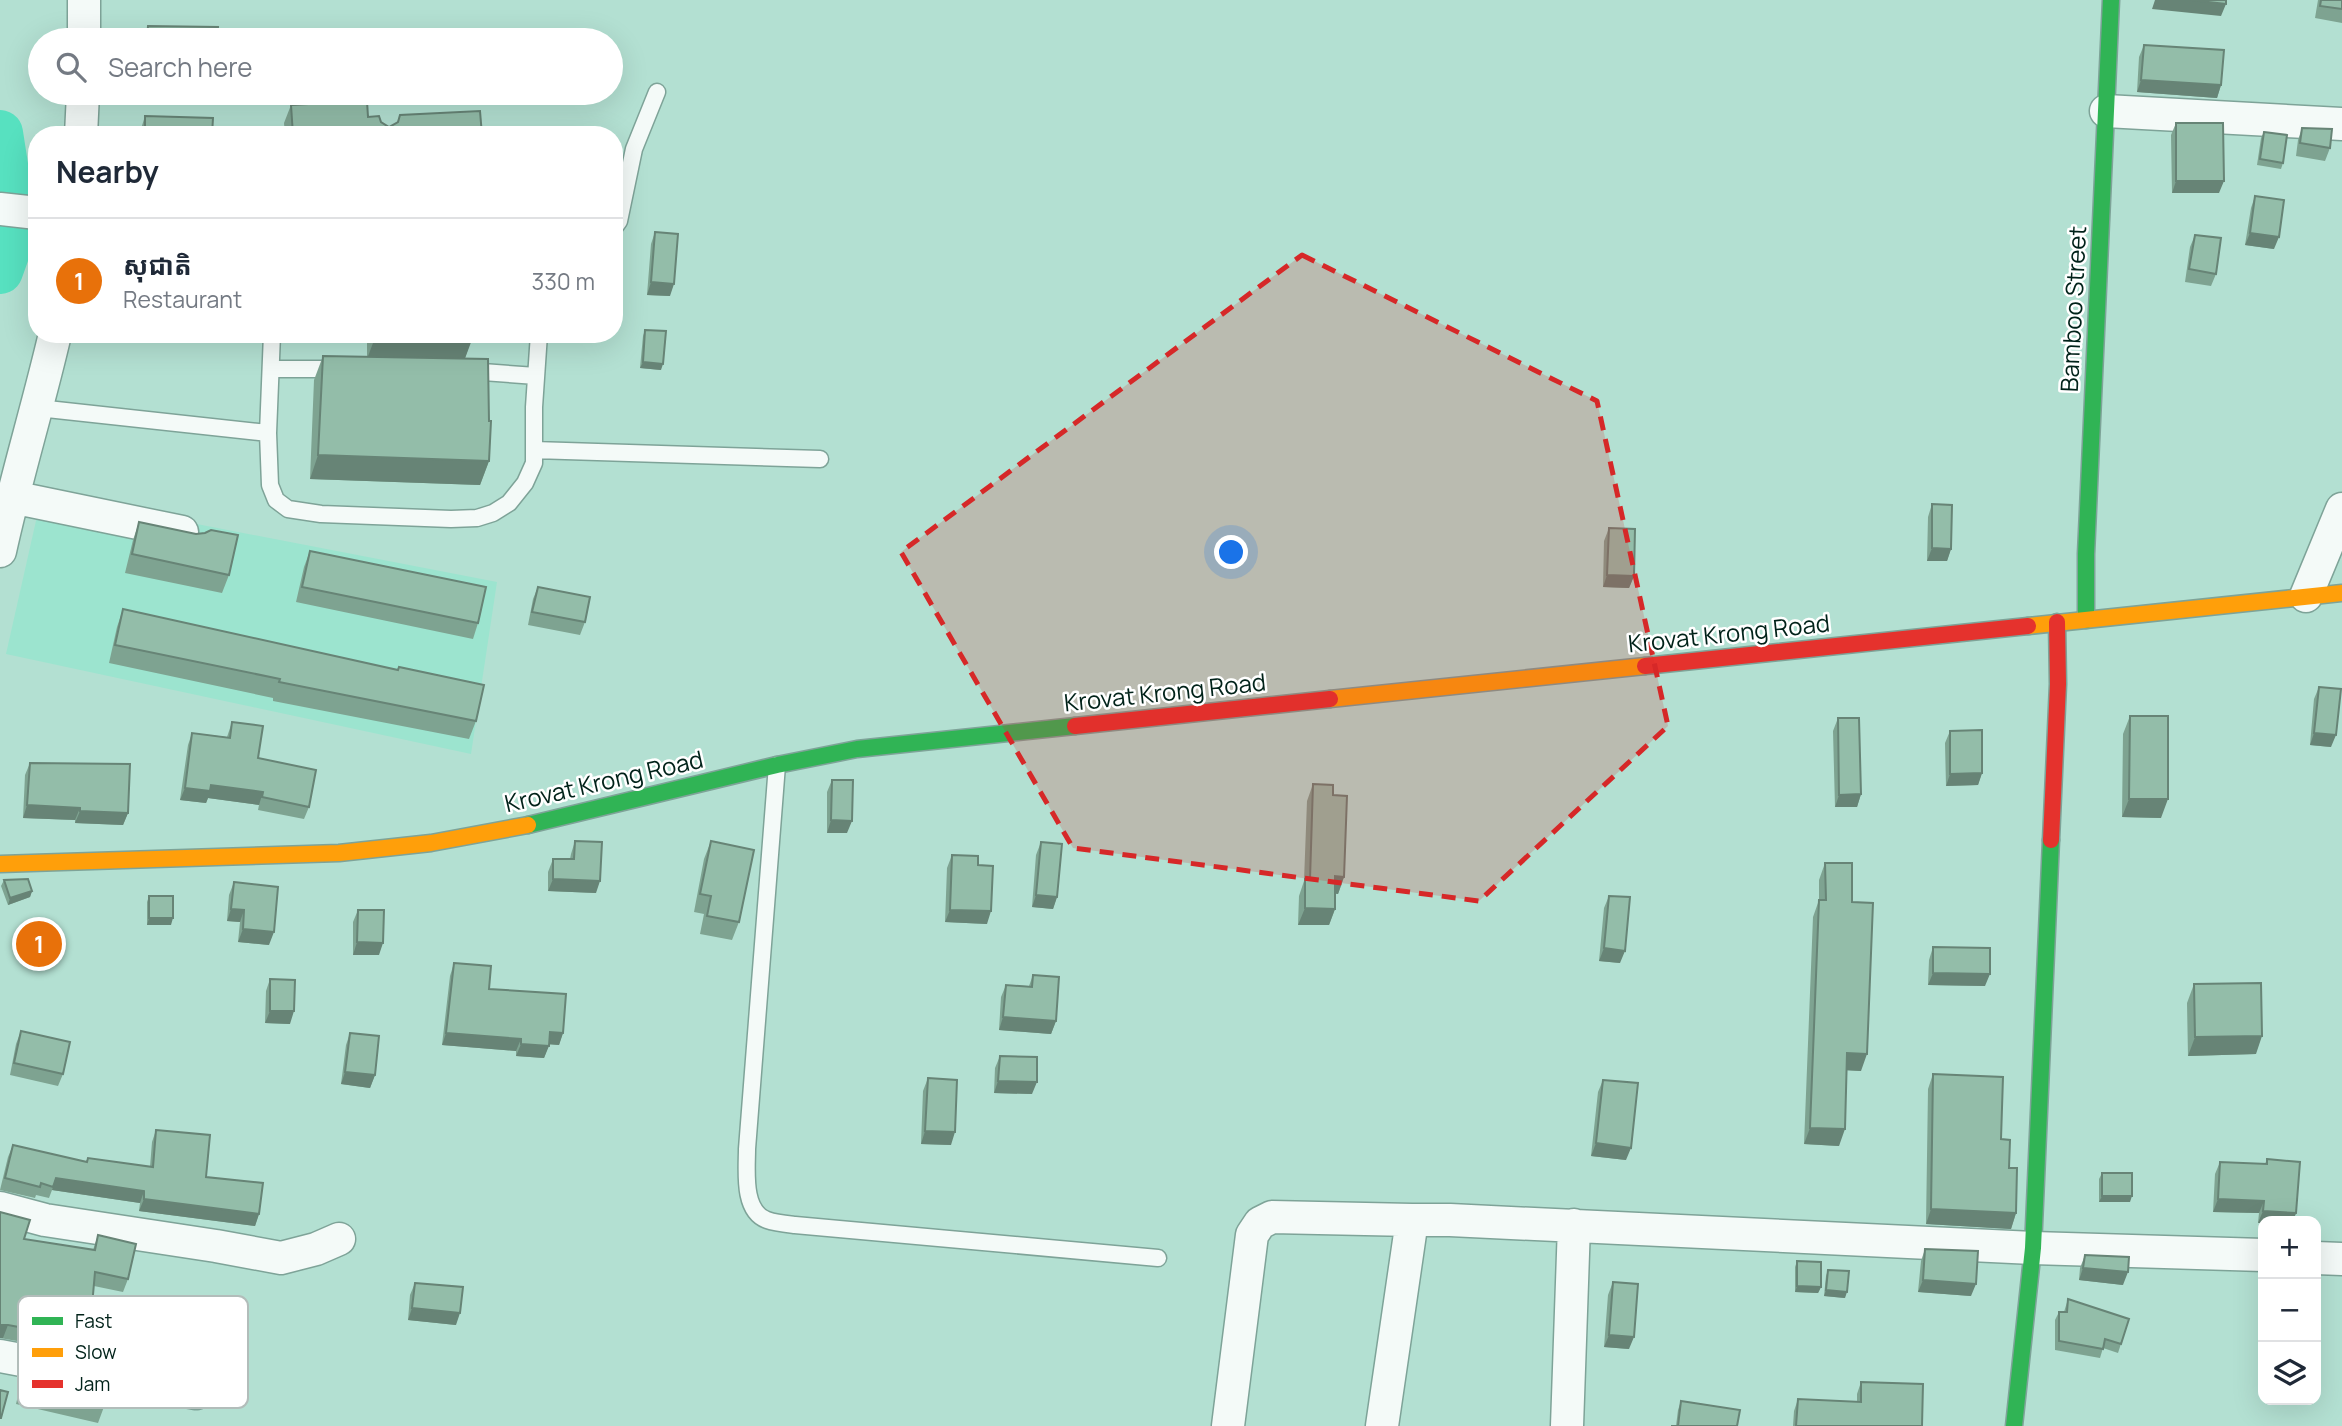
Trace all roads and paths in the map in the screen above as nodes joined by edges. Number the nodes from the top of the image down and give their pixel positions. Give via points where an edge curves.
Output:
1 (84, 0) edge
2 (2110, 0) edge
3 (84, 28) edge
4 (657, 92) dead end
5 (83, 105) edge
6 (2106, 111) junction
7 (2342, 124) edge
8 (82, 126) edge
9 (623, 206) edge
10 (0, 209) edge
11 (28, 212) edge
12 (53, 343) edge
13 (272, 343) edge
14 (538, 343) edge
15 (271, 369) junction
16 (353, 369) edge
17 (449, 370) edge
18 (536, 376) junction
19 (38, 408) junction
20 (268, 433) junction
21 (534, 450) junction
22 (820, 458) dead end
23 (12, 497) junction
24 (2342, 509) edge
25 (193, 534) edge
26 (0, 551) edge
27 (2342, 593) edge
28 (2306, 596) junction
29 (2086, 620) junction
30 (2057, 622) junction
31 (777, 765) junction
32 (0, 864) edge
33 (0, 1208) edge
34 (1412, 1220) junction
35 (1574, 1225) junction
36 (338, 1239) dead end
37 (2033, 1248) junction
38 (2258, 1255) edge
39 (1158, 1258) dead end
40 (2321, 1258) edge
41 (2342, 1259) edge
42 (0, 1356) edge
43 (18, 1359) edge
44 (1228, 1426) edge
45 (1382, 1426) edge
46 (1567, 1426) edge
47 (2014, 1426) edge

1 - 3 street
2 - 6 main road, Bamboo Street
4 - 9 lane via 635,149
5 - 8 street
6 - 7 street
6 - 29 main road, Bamboo Street via 2085,554
10 - 11 street
12 - 19 street
13 - 15 lane
14 - 18 lane
15 - 16 lane
15 - 20 lane
17 - 18 lane
18 - 21 lane
19 - 20 lane
19 - 23 street
20 - 21 lane via 270,485 276,500 288,509 321,514 477,518 509,503 525,483
21 - 22 lane
23 - 25 street
23 - 26 street
24 - 28 street
27 - 28 main road, Krovat Krong Road
28 - 29 main road, Krovat Krong Road
29 - 30 main road, Krovat Krong Road
30 - 31 main road, Krovat Krong Road via 858,749
30 - 37 main road
31 - 32 main road, Krovat Krong Road via 527,825 431,843 339,853
31 - 39 lane via 747,1149 752,1207 765,1220 794,1225
33 - 36 street via 45,1220 281,1258
34 - 35 street
34 - 44 street via 1272,1217 1260,1223 1252,1235
34 - 45 street
35 - 37 street
35 - 46 street
37 - 38 street
37 - 47 main road
40 - 41 street
42 - 43 street

